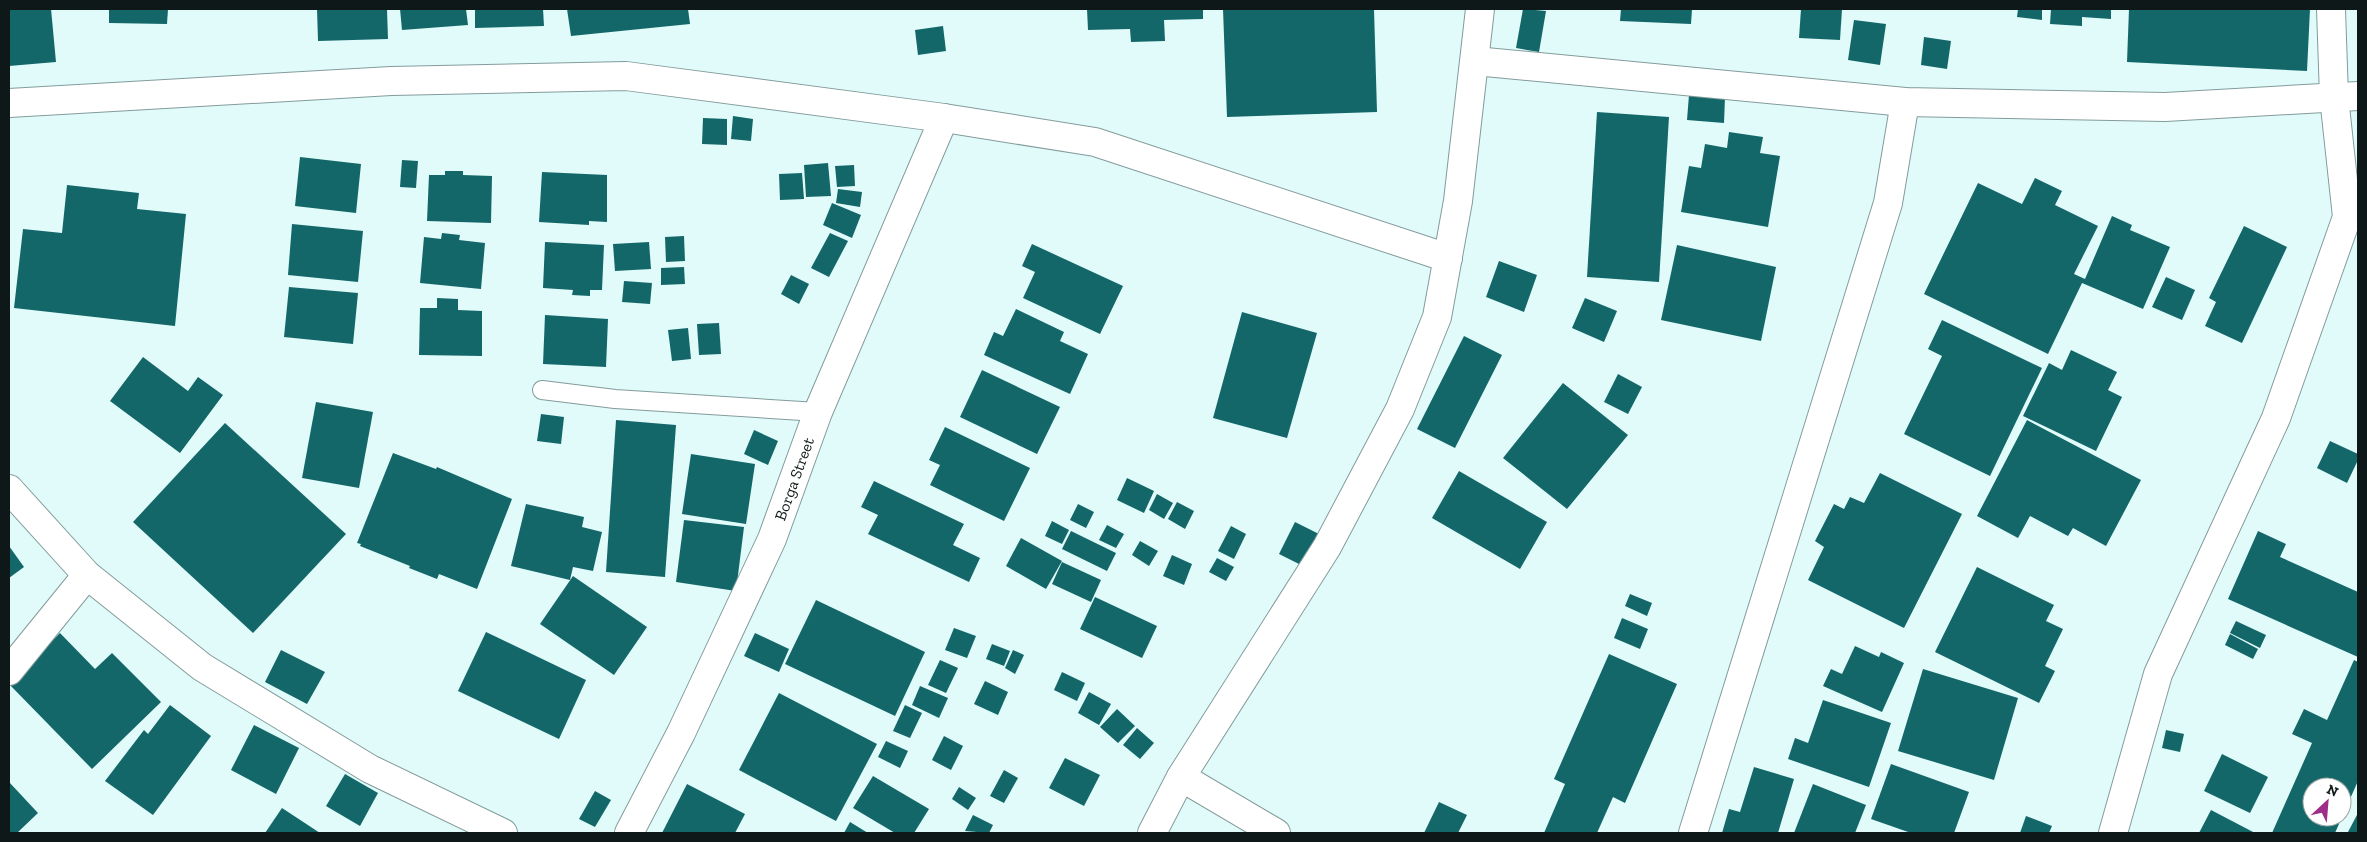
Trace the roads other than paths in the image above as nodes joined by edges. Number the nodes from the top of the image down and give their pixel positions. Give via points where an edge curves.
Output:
1 (1480, 9) edge
2 (2331, 9) edge
3 (1475, 61) junction
4 (2346, 96) edge
5 (1905, 102) junction
6 (9, 103) edge
7 (944, 118) junction
8 (1448, 258) junction
9 (542, 390) dead end
10 (818, 412) junction
11 (9, 489) edge
12 (87, 575) junction
13 (9, 671) edge
14 (1181, 777) junction
15 (504, 833) edge
16 (629, 833) edge
17 (1152, 833) edge
18 (1276, 833) edge
19 (1693, 833) edge
20 (2113, 833) edge

1 - 3 street
2 - 4 street
3 - 5 street
3 - 8 street
4 - 5 street via 2165,107
4 - 20 street via 2347,217 2276,418 2158,674
5 - 19 street via 1888,204
6 - 7 street via 391,81 626,76
7 - 8 street via 1095,142
7 - 10 street, Borga Street
8 - 14 street via 1437,317 1400,409 1327,546
9 - 10 lane via 615,399
10 - 16 street, Borga Street via 772,539 681,733
11 - 12 street
12 - 13 street
12 - 15 street via 202,667 370,770
14 - 17 street
14 - 18 street

